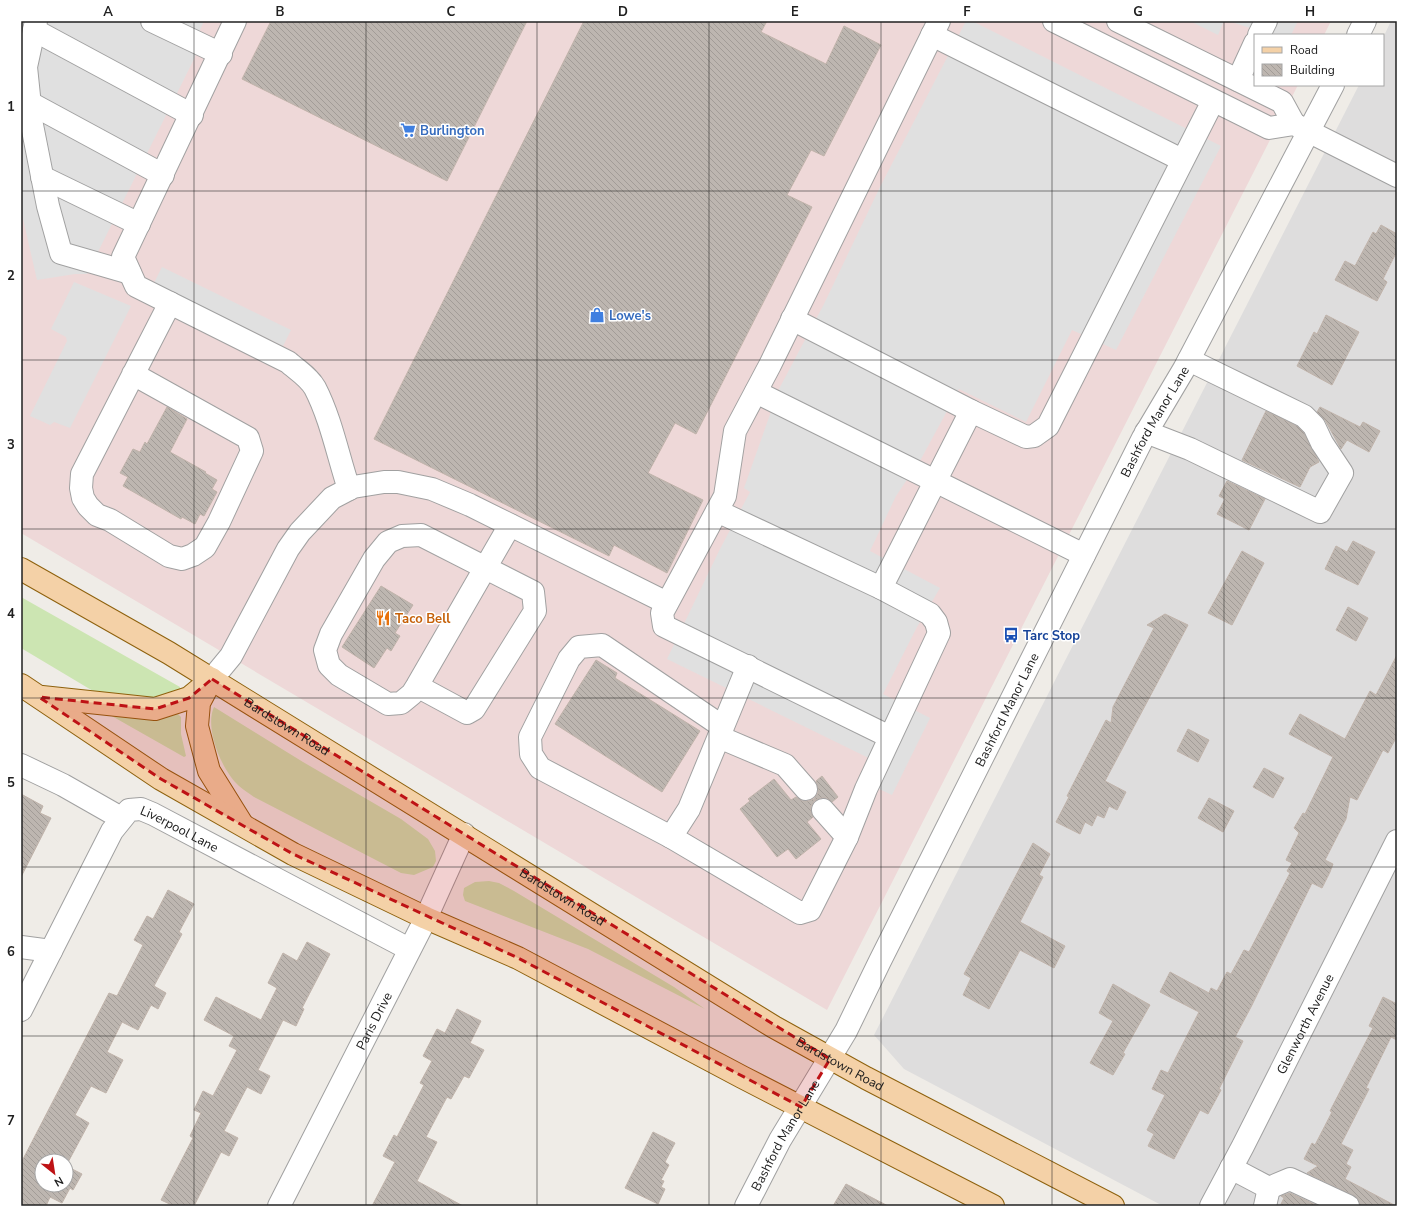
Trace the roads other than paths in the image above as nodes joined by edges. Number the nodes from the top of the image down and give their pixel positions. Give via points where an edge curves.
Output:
1 (152, 21) edge
2 (235, 21) edge
3 (1054, 21) edge
4 (1118, 21) edge
5 (1365, 21) edge
6 (35, 26) edge
7 (936, 28) edge
8 (1358, 34) edge
9 (1254, 46) edge
10 (221, 54) junction
11 (1238, 80) junction
12 (1332, 86) edge
13 (1213, 101) junction
14 (30, 104) junction
15 (192, 115) junction
16 (1302, 128) junction
17 (1182, 160) junction
18 (163, 174) junction
19 (1397, 176) edge
20 (42, 177) junction
21 (139, 224) junction
22 (130, 273) junction
23 (170, 303) junction
24 (792, 319) junction
25 (1189, 360) junction
26 (133, 374) junction
27 (756, 392) junction
28 (972, 411) junction
29 (1146, 432) junction
30 (936, 481) junction
31 (349, 489) junction
32 (717, 511) junction
33 (510, 525) junction
34 (1084, 555) junction
35 (486, 567) junction
36 (21, 570) edge
37 (881, 588) junction
38 (667, 602) junction
39 (748, 666) junction
40 (212, 680) junction
41 (21, 685) edge
42 (417, 686) junction
43 (39, 697) junction
44 (721, 732) junction
45 (890, 737) junction
46 (21, 765) edge
47 (806, 789) dead end
48 (823, 810) dead end
49 (121, 818) junction
50 (243, 826) junction
51 (464, 834) junction
52 (671, 837) junction
53 (847, 837) junction
54 (1397, 841) edge
55 (426, 918) junction
56 (21, 946) edge
57 (408, 949) junction
58 (51, 951) junction
59 (21, 1010) edge
60 (830, 1059) junction
61 (801, 1107) junction
62 (1231, 1168) junction
63 (1267, 1197) edge
64 (279, 1206) edge
65 (746, 1206) edge
66 (993, 1206) edge
67 (1113, 1206) edge
68 (1211, 1206) edge
69 (1348, 1206) edge

1 - 10 street
2 - 10 street
3 - 13 street
4 - 11 street
5 - 8 street
6 - 14 street via 26,67
6 - 15 street
7 - 17 street
7 - 24 street
9 - 11 street
10 - 15 street
11 - 16 street via 1282,102
12 - 16 street, Bashford Manor Lane
13 - 16 street via 1269,128
13 - 17 street
14 - 18 street
14 - 20 street
15 - 18 street
16 - 19 street
16 - 25 street, Bashford Manor Lane
17 - 28 street via 1048,426 1034,436 1026,437
18 - 21 street
20 - 21 street
20 - 22 street via 61,253
21 - 22 street via 123,257
22 - 23 street via 136,286
23 - 26 street
23 - 31 street via 288,362 304,375 314,387
24 - 27 street
24 - 28 street
25 - 29 street, Bashford Manor Lane
25 - 29 street via 1304,416 1314,426 1342,473 1320,512 1190,449
26 - 26 street via 82,474 83,498 97,515 110,520 169,556 182,559 193,556 205,547 219,522 252,451 248,438
27 - 30 street
27 - 32 street via 736,431 725,496
28 - 30 street
29 - 34 street, Bashford Manor Lane
30 - 34 street
30 - 37 street
31 - 33 street via 398,482 432,489
31 - 40 street via 332,498 300,532 231,656
32 - 37 street
32 - 38 street
33 - 35 street
33 - 38 street
34 - 60 street, Bashford Manor Lane via 852,1020
35 - 42 street
35 - 42 street via 533,592 535,611 474,709 467,713
35 - 42 street via 421,535 402,536 388,542 374,559 346,606 325,650 329,665 339,675 388,704 401,703
36 - 40 main road, Bardstown Road
37 - 45 street via 930,614 940,633
38 - 39 street via 662,613 664,626
39 - 44 street
39 - 45 street
40 - 43 main road via 189,698 155,709
40 - 50 main road via 199,703 196,726 209,771
40 - 51 main road, Bardstown Road
41 - 43 main road
43 - 50 main road via 161,779
44 - 47 street via 785,765
44 - 52 street via 689,809
44 - 52 street via 602,645 579,647 569,659 530,737 531,754 540,768
45 - 53 street
46 - 49 street
48 - 53 street
49 - 57 street, Liverpool Lane via 129,810 141,809 153,814
49 - 58 street, Liverpool Lane
50 - 55 main road via 293,854
51 - 55 street, Paris Drive
51 - 60 main road, Bardstown Road via 774,1027
52 - 53 street via 800,913 810,910
54 - 62 street, Glenworth Avenue
55 - 57 street, Paris Drive
55 - 61 main road via 518,958
56 - 58 street
57 - 64 street, Paris Drive
58 - 59 street, Liverpool Lane
60 - 61 street, Bashford Manor Lane
60 - 67 main road, Bardstown Road
61 - 65 street, Bashford Manor Lane via 780,1140
61 - 66 main road
62 - 63 street
62 - 68 street, Glenworth Avenue
63 - 69 street via 1290,1179

